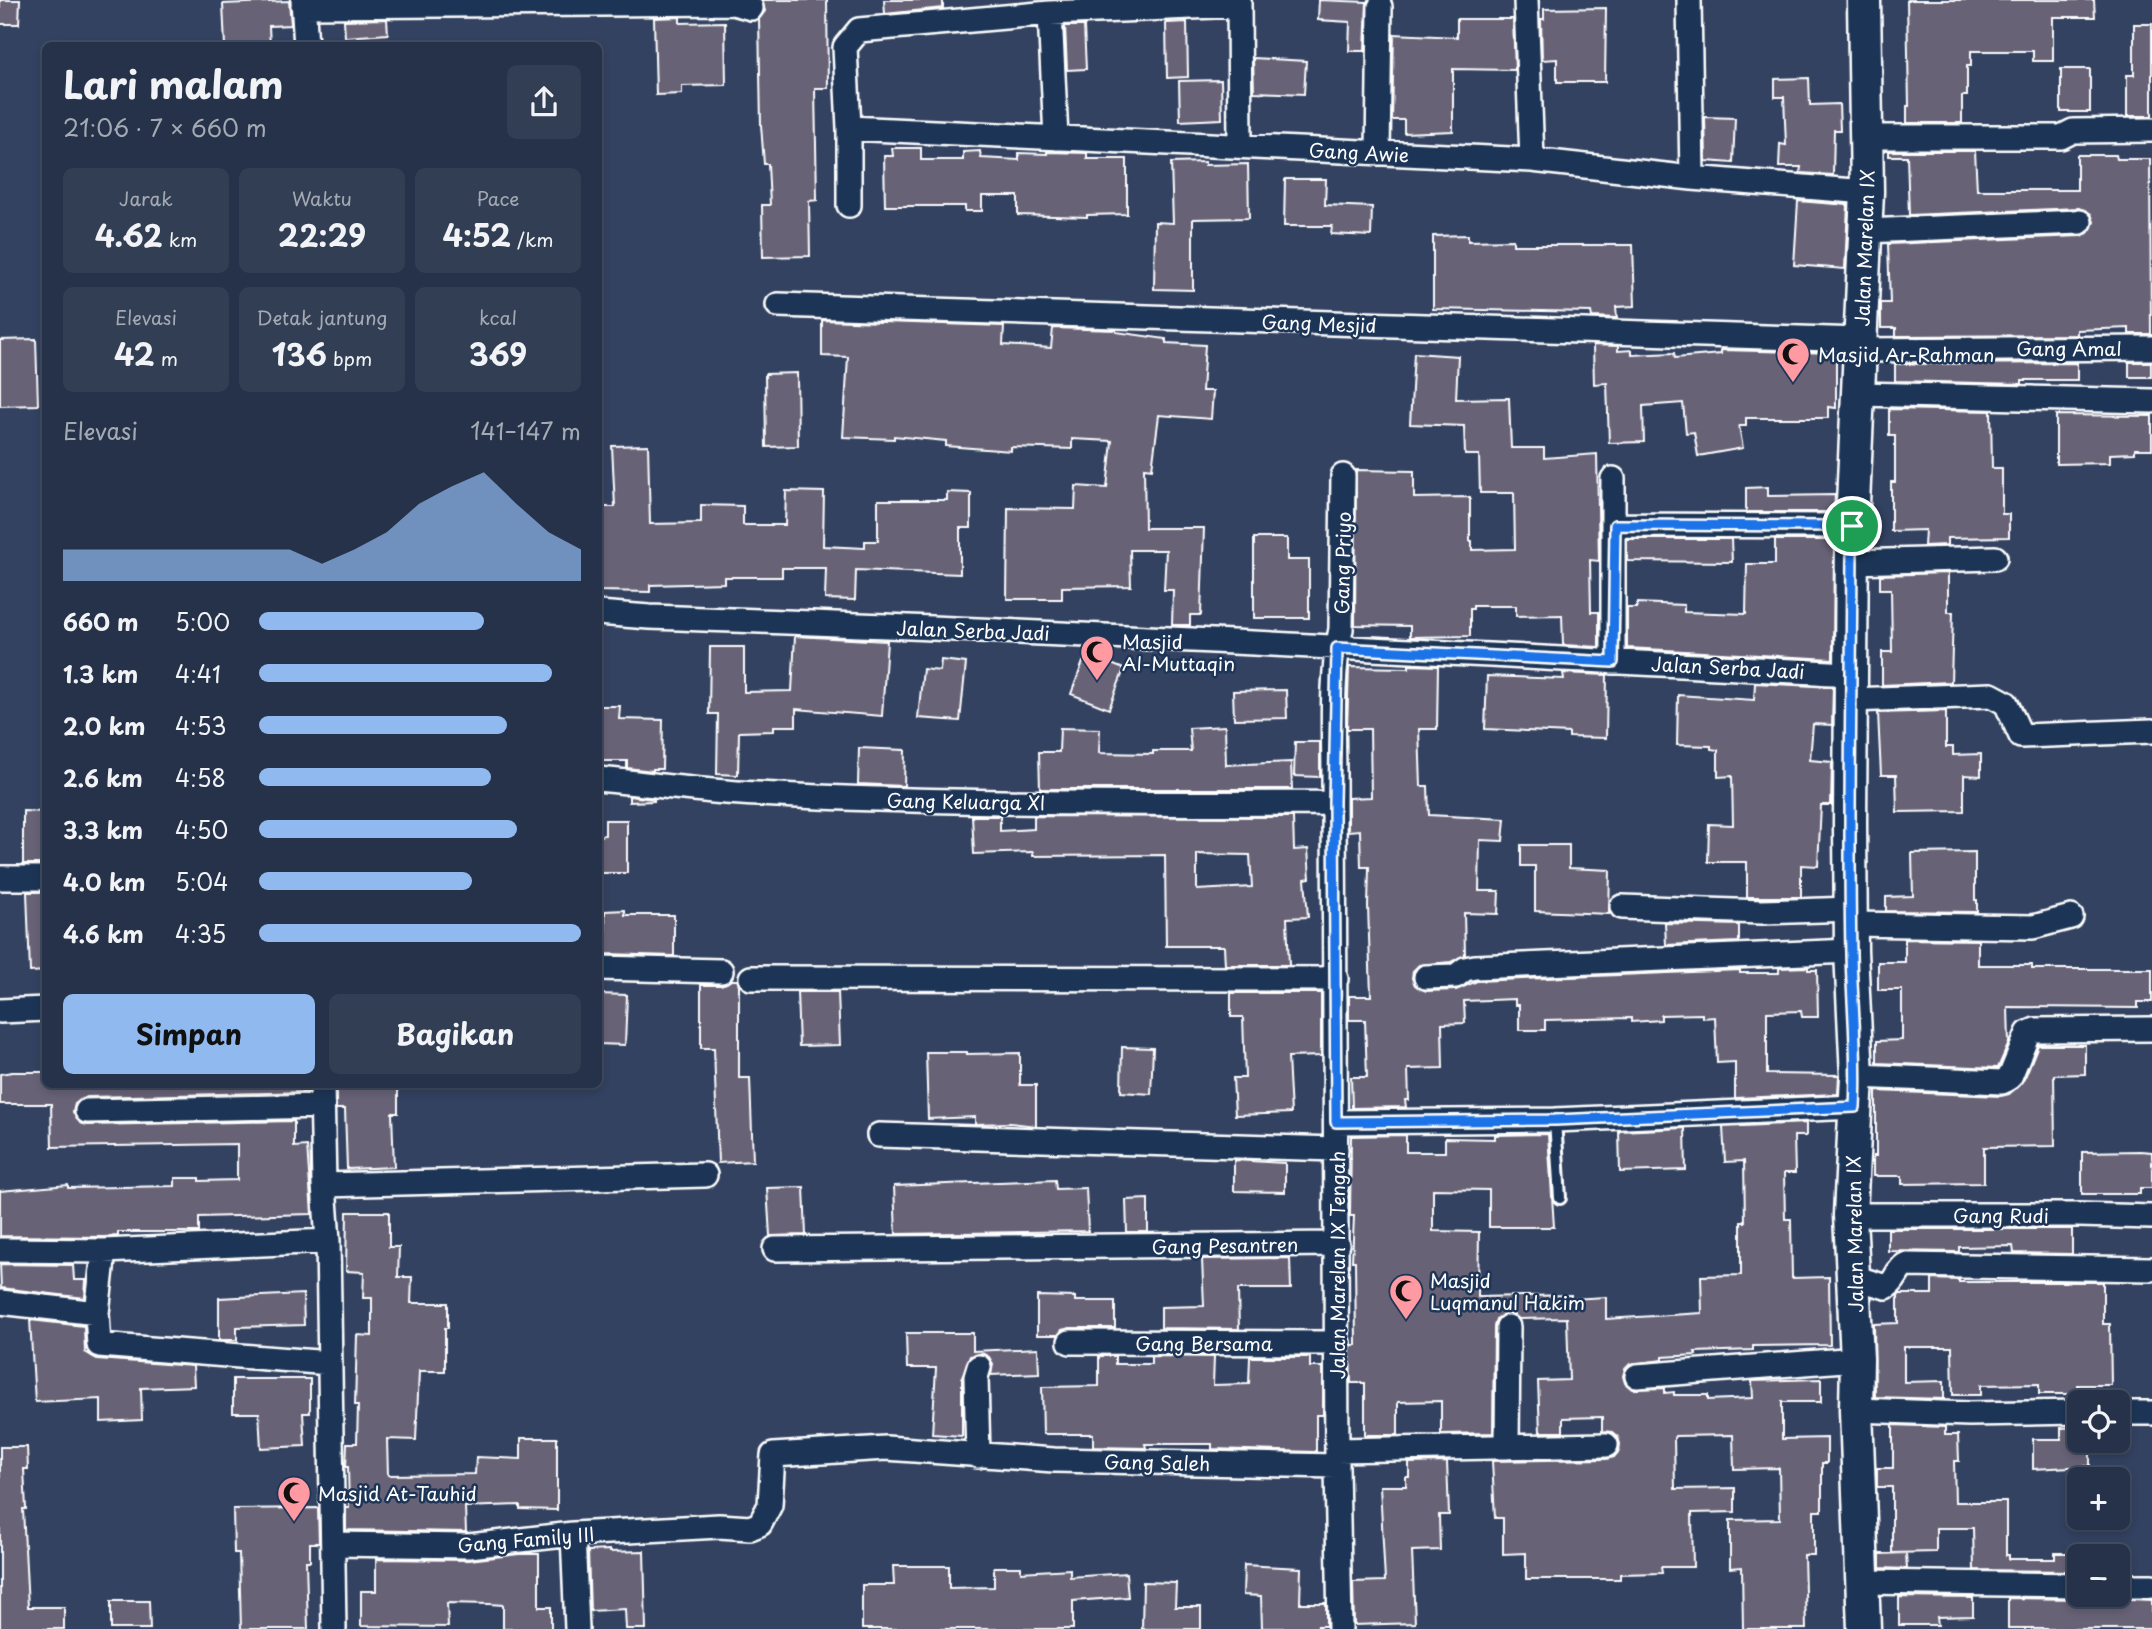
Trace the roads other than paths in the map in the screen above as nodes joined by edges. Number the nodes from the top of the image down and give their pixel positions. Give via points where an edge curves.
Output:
1 (1526, 0) edge
2 (1689, 0) edge
3 (1864, 0) edge
4 (303, 3) edge
5 (1239, 3) edge
6 (1380, 7) dead end
7 (751, 8) dead end
8 (1050, 13) junction
9 (306, 42) edge
10 (849, 128) junction
11 (2152, 130) edge
12 (1867, 136) junction
13 (1056, 138) junction
14 (1240, 146) junction
15 (1378, 153) junction
16 (1532, 160) junction
17 (1692, 178) junction
18 (1867, 192) junction
19 (849, 205) dead end
20 (2080, 222) dead end
21 (1865, 231) junction
22 (778, 305) dead end
23 (1860, 345) junction
24 (2152, 348) edge
25 (1859, 394) junction
26 (2152, 401) edge
27 (1343, 476) dead end
28 (1613, 479) dead end
29 (1615, 525) junction
30 (1852, 526) junction
31 (1994, 558) dead end
32 (1852, 562) junction
33 (602, 613) edge
34 (1337, 648) junction
35 (1613, 662) junction
36 (1851, 687) junction
37 (2152, 731) edge
38 (602, 779) edge
39 (1334, 803) junction
40 (0, 878) edge
41 (42, 878) edge
42 (1622, 907) dead end
43 (2071, 917) dead end
44 (1851, 928) junction
45 (602, 968) edge
46 (721, 971) dead end
47 (1426, 977) dead end
48 (751, 978) dead end
49 (1336, 979) junction
50 (42, 1009) edge
51 (0, 1011) edge
52 (2152, 1029) edge
53 (1856, 1091) junction
54 (323, 1096) edge
55 (87, 1111) dead end
56 (1555, 1120) junction
57 (1336, 1122) junction
58 (879, 1135) dead end
59 (1336, 1149) junction
60 (705, 1175) dead end
61 (324, 1185) junction
62 (1560, 1198) dead end
63 (1850, 1215) junction
64 (2152, 1217) edge
65 (328, 1241) junction
66 (1337, 1244) junction
67 (775, 1249) dead end
68 (0, 1250) edge
69 (104, 1251) junction
70 (2152, 1269) edge
71 (1853, 1277) junction
72 (0, 1303) edge
73 (97, 1313) junction
74 (1508, 1328) dead end
75 (1070, 1342) dead end
76 (1338, 1343) junction
77 (1857, 1359) junction
78 (330, 1363) junction
79 (979, 1367) dead end
80 (1637, 1376) dead end
81 (1856, 1410) junction
82 (2067, 1412) edge
83 (2130, 1413) edge
84 (2152, 1413) edge
85 (1606, 1445) dead end
86 (1507, 1447) junction
87 (978, 1456) junction
88 (1337, 1458) junction
89 (719, 1527) joint
90 (573, 1534) junction
91 (332, 1544) junction
92 (1862, 1582) junction
93 (2067, 1585) edge
94 (2130, 1586) edge
95 (2152, 1586) edge
96 (334, 1629) edge
97 (578, 1629) edge
98 (1340, 1629) edge
99 (1864, 1629) edge

1 - 16 street
2 - 17 street
3 - 12 main road, Jalan Marelan IX
4 - 7 street via 733,2
4 - 9 street
5 - 8 street
5 - 14 street
6 - 15 street
8 - 10 street via 859,30 845,47
8 - 13 street
10 - 13 street, Gang Awie
10 - 19 street
11 - 12 street via 2073,131 2061,137
12 - 18 main road, Jalan Marelan IX
13 - 14 street, Gang Awie
14 - 15 street, Gang Awie
15 - 16 street, Gang Awie
16 - 17 street, Gang Awie
17 - 18 street, Gang Awie
18 - 21 main road, Jalan Marelan IX
20 - 21 street
21 - 23 main road, Jalan Marelan IX
22 - 23 street, Gang Mesjid
23 - 24 street, Gang Amal
23 - 25 main road, Jalan Marelan IX
25 - 26 street
25 - 30 main road, Jalan Marelan IX
27 - 34 street, Gang Priyo
28 - 29 street
29 - 30 street
29 - 35 street
30 - 32 main road, Jalan Marelan IX
31 - 32 street
32 - 36 main road, Jalan Marelan IX
33 - 34 street, Jalan Serba Jadi
34 - 35 street, Jalan Serba Jadi
34 - 39 street, Jalan Marelan IX Tengah
35 - 36 street, Jalan Serba Jadi
36 - 37 street, Jalan Serba Jadi via 1991,695 2006,703 2021,736
36 - 44 main road, Jalan Marelan IX
38 - 39 street, Gang Keluarga XI via 754,794 924,800
39 - 49 street, Jalan Marelan IX Tengah
40 - 41 street
42 - 44 street via 1762,912
43 - 44 street via 2033,927
44 - 47 street via 1465,968 1456,976
44 - 53 main road, Jalan Marelan IX
45 - 46 street
48 - 49 street
49 - 57 street, Jalan Marelan IX Tengah
50 - 51 street
52 - 53 street via 2035,1030 2028,1033 2010,1077 2002,1082
53 - 56 street
53 - 63 main road, Jalan Marelan IX
54 - 55 street
54 - 61 street
56 - 57 street
56 - 62 lane
57 - 59 street, Jalan Marelan IX Tengah
58 - 59 street
59 - 66 street, Jalan Marelan IX Tengah
60 - 61 street
61 - 65 street
63 - 64 street, Gang Rudi
63 - 71 main road, Jalan Marelan IX
65 - 69 street
65 - 78 street
66 - 67 street, Gang Pesantren
66 - 76 street, Jalan Marelan IX Tengah
68 - 69 street
69 - 73 street
70 - 71 street via 1905,1265 1886,1287
71 - 77 main road, Jalan Marelan IX
72 - 73 street
73 - 78 street via 99,1345
74 - 86 street
75 - 76 street, Gang Bersama
76 - 88 street, Jalan Marelan IX Tengah
77 - 80 street
77 - 81 main road, Jalan Marelan IX
78 - 91 street
79 - 87 street
81 - 82 street
81 - 92 main road, Jalan Marelan IX
83 - 84 street
85 - 86 street, Gang Saleh
86 - 88 street, Gang Saleh
87 - 88 street, Gang Saleh via 1054,1460
87 - 89 street, Gang Saleh via 886,1448 773,1455 770,1505 760,1524
88 - 98 street, Jalan Marelan IX Tengah
89 - 90 street, Gang Family III
90 - 91 street, Gang Family III via 469,1546
90 - 97 street
91 - 96 street
92 - 93 street
92 - 99 main road, Jalan Marelan IX
94 - 95 street

